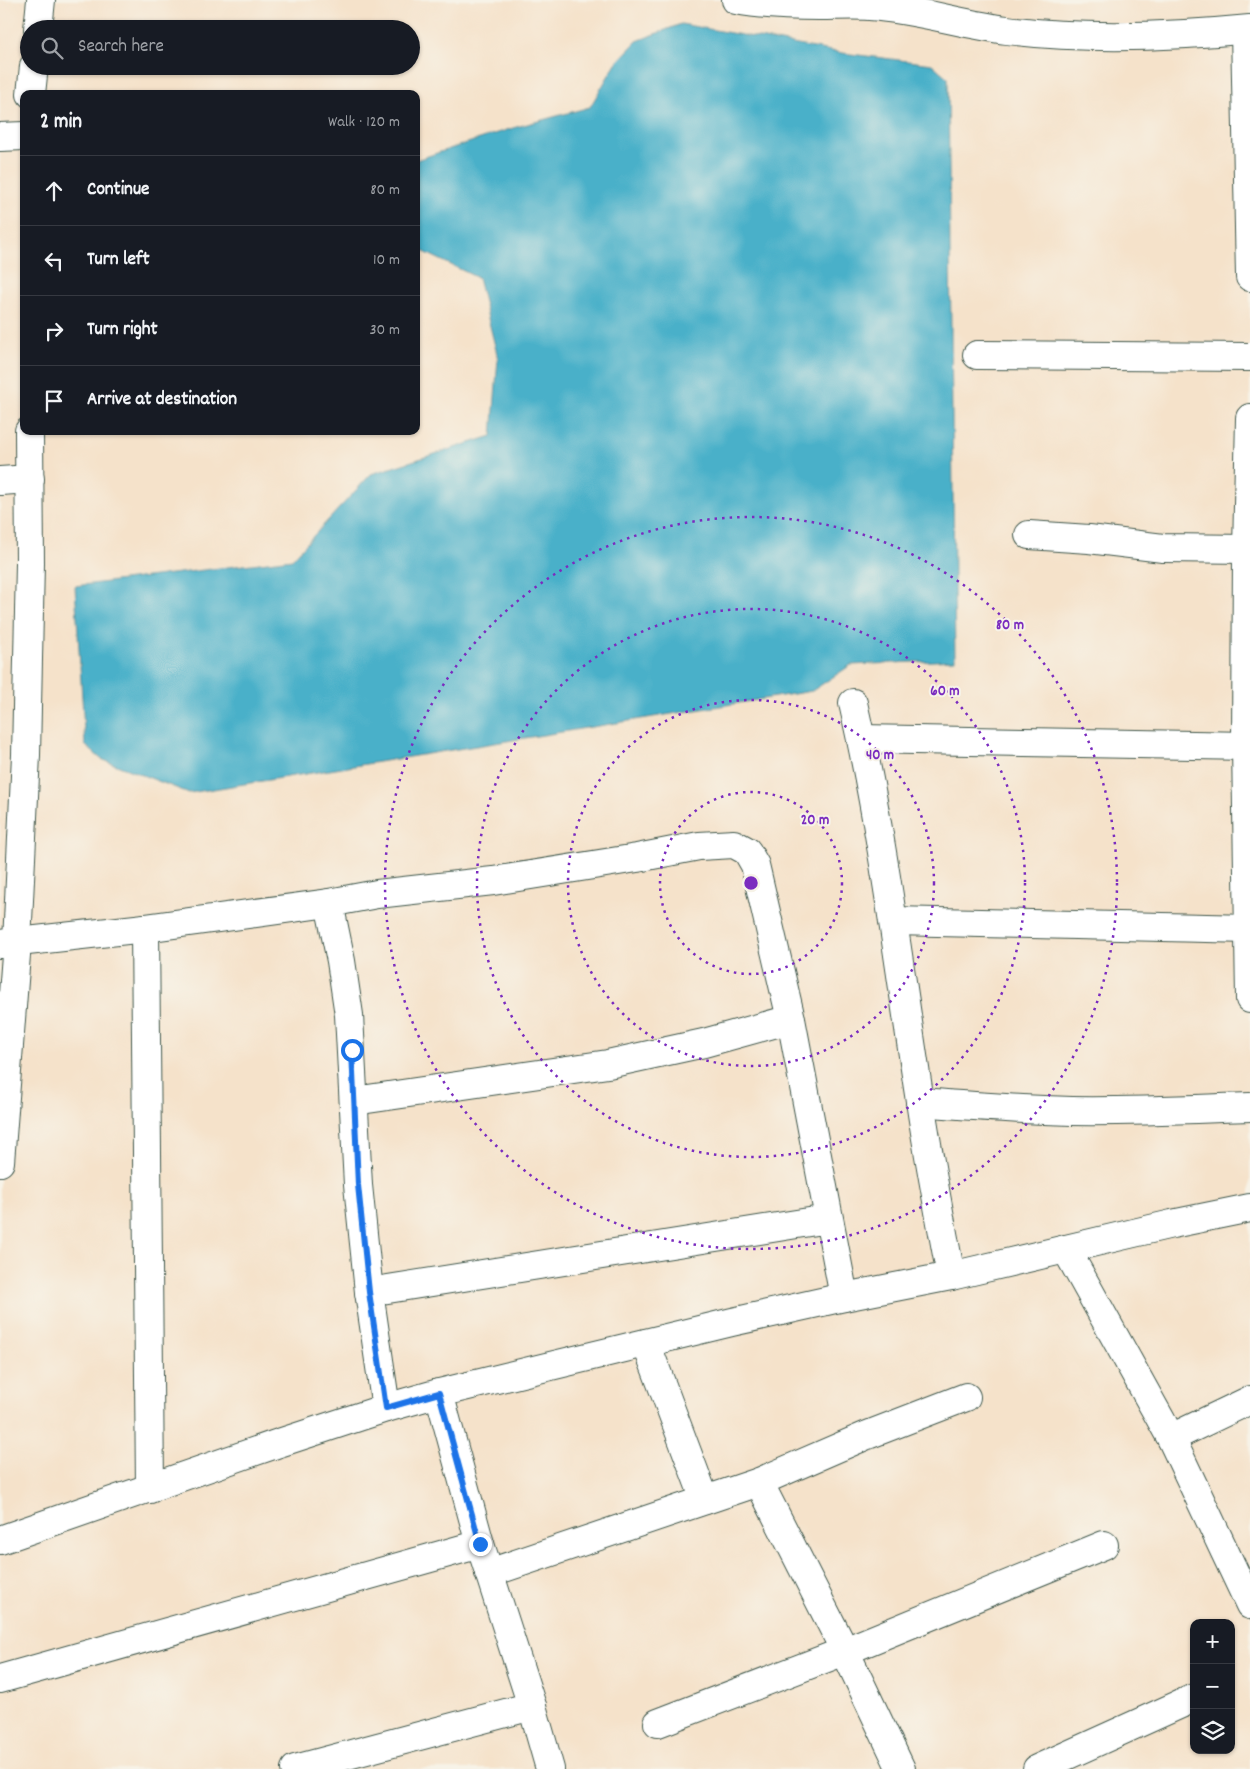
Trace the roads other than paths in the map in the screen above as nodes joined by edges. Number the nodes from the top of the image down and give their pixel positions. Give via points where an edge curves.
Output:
1 (41, 0) edge
2 (736, 0) edge
3 (39, 20) edge
4 (1248, 30) edge
5 (33, 75) edge
6 (32, 90) edge
7 (20, 136) edge
8 (0, 137) edge
9 (1250, 277) edge
10 (977, 355) dead end
11 (1250, 357) edge
12 (1250, 418) edge
13 (29, 435) edge
14 (30, 479) junction
15 (0, 481) edge
16 (1029, 535) dead end
17 (1248, 549) edge
18 (853, 703) dead end
19 (861, 739) junction
20 (1248, 746) edge
21 (11, 836) edge
22 (329, 903) junction
23 (894, 922) junction
24 (145, 928) junction
25 (1250, 929) edge
26 (9, 943) edge
27 (1250, 999) edge
28 (791, 1019) junction
29 (354, 1101) junction
30 (920, 1102) junction
31 (1250, 1107) edge
32 (0, 1162) edge
33 (1250, 1208) edge
34 (828, 1219) junction
35 (1066, 1249) junction
36 (950, 1276) junction
37 (369, 1292) junction
38 (844, 1297) junction
39 (646, 1343) junction
40 (439, 1393) junction
41 (966, 1396) dead end
42 (1250, 1400) edge
43 (386, 1408) junction
44 (1171, 1438) junction
45 (759, 1482) junction
46 (150, 1489) junction
47 (705, 1500) junction
48 (0, 1540) edge
49 (480, 1544) junction
50 (1104, 1545) dead end
51 (489, 1573) junction
52 (1247, 1591) edge
53 (845, 1651) junction
54 (0, 1679) edge
55 (1190, 1700) edge
56 (532, 1706) junction
57 (658, 1723) dead end
58 (295, 1769) edge
59 (550, 1769) edge
60 (901, 1769) edge
61 (1037, 1769) edge

1 - 3 street
2 - 4 street via 869,6 1007,30 1093,36 1171,36
4 - 9 street
5 - 6 street
7 - 8 street
10 - 11 street
12 - 17 street
13 - 14 street
14 - 15 street
14 - 21 street via 26,755
16 - 17 street via 1163,548
17 - 20 street
18 - 19 street
19 - 20 street
19 - 23 street
20 - 25 street
21 - 26 street
22 - 24 street
22 - 28 street via 377,894 493,881 699,846 734,844 747,851 755,864
22 - 29 street via 342,961 349,1015
23 - 25 street
23 - 30 street
24 - 26 street
24 - 46 street
25 - 27 street
26 - 32 street
28 - 29 street via 704,1043 608,1064
28 - 34 street
29 - 37 street via 358,1185
30 - 31 street via 1071,1111
30 - 36 street
33 - 35 street
34 - 37 street
34 - 38 street
35 - 36 street
35 - 44 street
36 - 38 street
37 - 43 street
38 - 39 street
39 - 40 street
39 - 47 street
40 - 43 street
40 - 49 street
41 - 45 street
42 - 44 street
43 - 46 street
44 - 52 street
45 - 47 street
45 - 53 street
46 - 48 street
47 - 51 street
49 - 51 street
49 - 54 street
50 - 53 street
51 - 56 street
53 - 57 street
53 - 60 street
55 - 61 street
56 - 58 street
56 - 59 street

